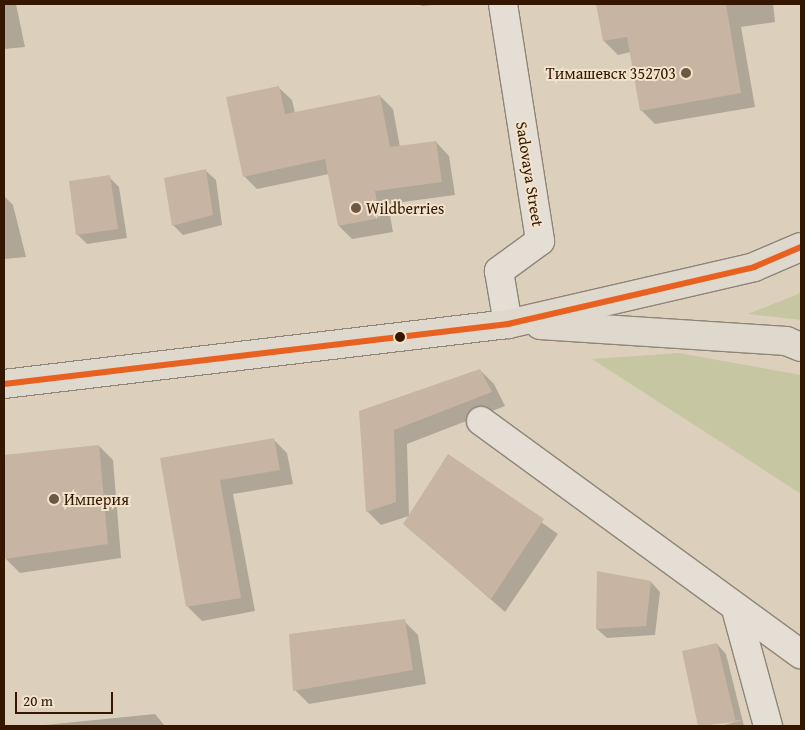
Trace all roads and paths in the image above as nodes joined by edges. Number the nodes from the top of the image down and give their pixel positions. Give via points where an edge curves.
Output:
1 (503, 4) edge
2 (801, 247) edge
3 (508, 324) junction
4 (801, 347) edge
5 (4, 384) edge
6 (481, 421) dead end
7 (736, 609) junction
8 (801, 654) edge
9 (768, 726) edge

1 - 3 street, Sadovaya Street via 540,241 499,271
2 - 3 main road via 754,267
3 - 4 main road via 786,341
3 - 5 main road
6 - 7 street
7 - 8 street
7 - 9 street

